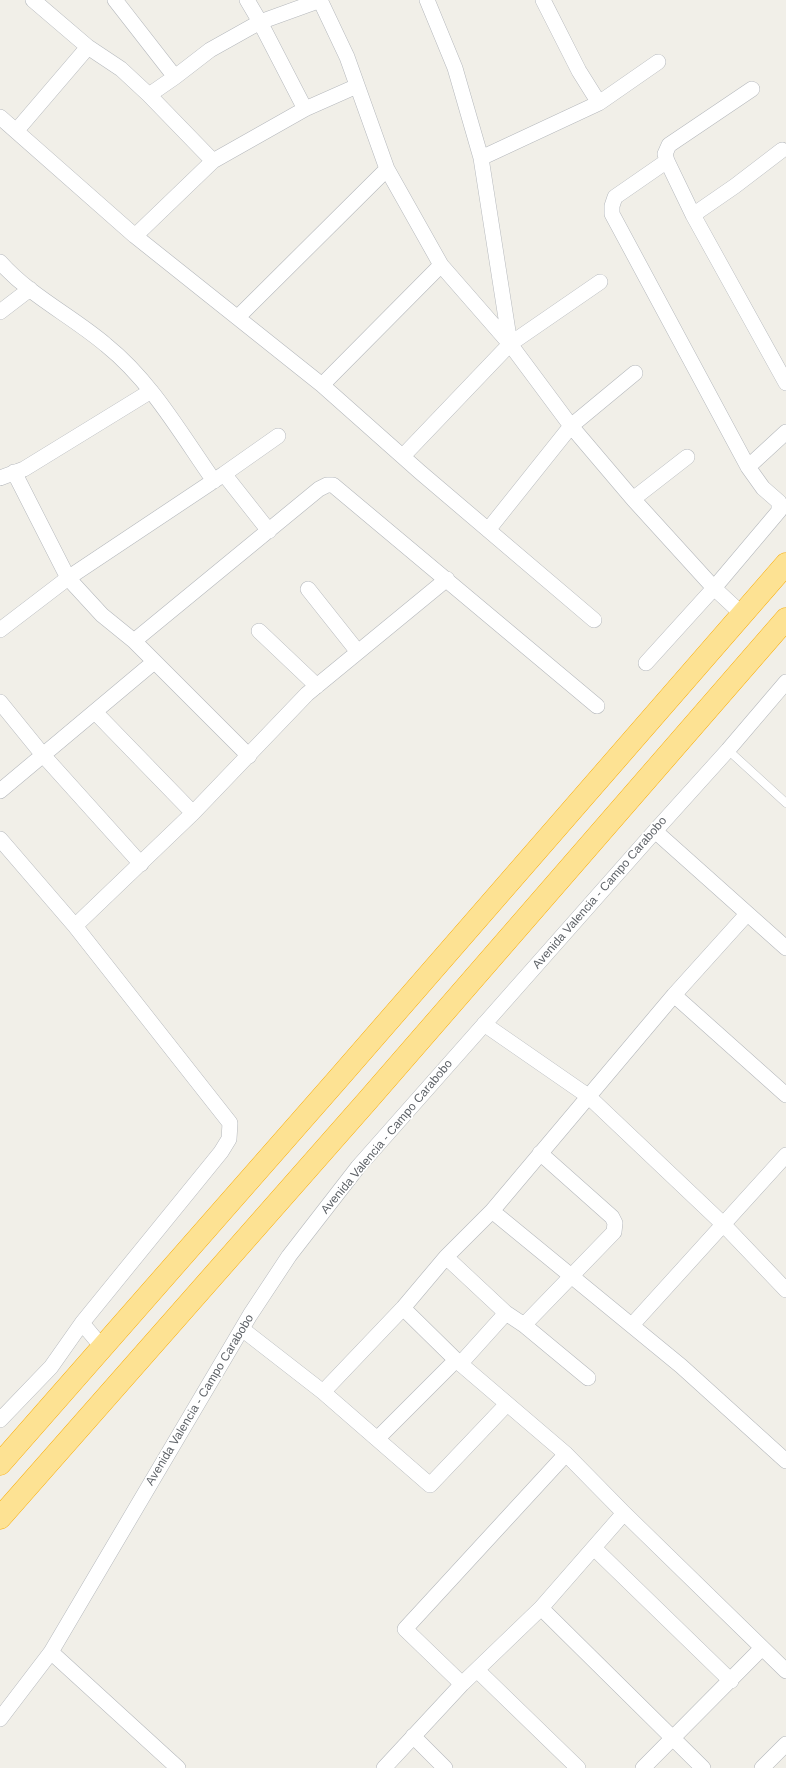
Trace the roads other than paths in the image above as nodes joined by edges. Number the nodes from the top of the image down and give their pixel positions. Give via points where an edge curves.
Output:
1 (33, 0) edge
2 (115, 0) edge
3 (247, 0) edge
4 (320, 0) edge
5 (427, 0) edge
6 (543, 0) edge
7 (260, 22) junction
8 (88, 47) junction
9 (658, 62) dead end
10 (175, 77) junction
11 (358, 86) junction
12 (752, 89) dead end
13 (149, 94) junction
14 (599, 103) junction
15 (305, 109) junction
16 (0, 117) edge
17 (17, 130) junction
18 (782, 150) dead end
19 (481, 158) junction
20 (213, 161) junction
21 (667, 161) junction
22 (387, 169) junction
23 (693, 215) junction
24 (135, 236) junction
25 (0, 262) edge
26 (441, 265) junction
27 (600, 282) dead end
28 (30, 289) junction
29 (0, 312) edge
30 (238, 317) junction
31 (510, 344) junction
32 (635, 373) dead end
33 (786, 383) edge
34 (322, 385) junction
35 (151, 391) junction
36 (571, 426) junction
37 (786, 432) edge
38 (278, 436) dead end
39 (403, 456) junction
40 (687, 457) dead end
41 (748, 467) junction
42 (14, 472) junction
43 (219, 477) junction
44 (0, 478) edge
45 (633, 499) junction
46 (488, 530) junction
47 (269, 531) junction
48 (786, 564) edge
49 (68, 578) junction
50 (447, 579) junction
51 (714, 588) junction
52 (308, 589) dead end
53 (742, 614) junction
54 (786, 619) edge
55 (594, 620) dead end
56 (0, 630) edge
57 (259, 631) dead end
58 (134, 641) junction
59 (358, 652) junction
60 (154, 662) junction
61 (646, 663) dead end
62 (786, 682) edge
63 (317, 686) junction
64 (0, 702) edge
65 (597, 706) dead end
66 (95, 712) junction
67 (728, 750) junction
68 (43, 755) junction
69 (249, 756) junction
70 (0, 791) edge
71 (786, 804) edge
72 (193, 813) junction
73 (655, 831) junction
74 (0, 839) edge
75 (141, 864) junction
76 (747, 914) junction
77 (75, 926) junction
78 (786, 948) edge
79 (674, 996) junction
80 (484, 1024) junction
81 (786, 1095) edge
82 (588, 1096) junction
83 (540, 1153) junction
84 (786, 1155) edge
85 (492, 1211) junction
86 (723, 1224) junction
87 (446, 1257) junction
88 (570, 1275) junction
89 (786, 1290) edge
90 (403, 1308) junction
91 (506, 1313) junction
92 (82, 1323) junction
93 (524, 1325) junction
94 (632, 1325) junction
95 (242, 1329) junction
96 (102, 1347) junction
97 (458, 1361) junction
98 (588, 1378) dead end
99 (323, 1392) junction
100 (507, 1404) junction
101 (0, 1420) edge
102 (378, 1438) junction
103 (566, 1454) junction
104 (786, 1461) edge
105 (0, 1464) edge
106 (624, 1513) junction
107 (0, 1518) edge
108 (594, 1548) junction
109 (541, 1608) junction
110 (762, 1649) junction
111 (51, 1652) junction
112 (477, 1670) junction
113 (786, 1671) edge
114 (731, 1681) junction
115 (462, 1684) junction
116 (0, 1719) edge
117 (413, 1736) junction
118 (674, 1738) junction
119 (786, 1744) edge
120 (178, 1768) edge
121 (384, 1768) edge
122 (445, 1768) edge
123 (578, 1768) edge
124 (643, 1768) edge
125 (703, 1768) edge
126 (762, 1768) edge

1 - 8 street
2 - 10 street
3 - 7 street
4 - 7 street
4 - 11 street
5 - 19 street via 455,68
6 - 14 street
7 - 10 street via 210,50
7 - 15 street
8 - 13 street via 121,69
8 - 17 street
9 - 14 street
10 - 13 street
11 - 15 street
11 - 22 street
12 - 21 street via 669,145 665,154
13 - 20 street
14 - 19 street
15 - 20 street
16 - 17 street
17 - 24 street
18 - 23 street
19 - 31 street
20 - 24 street
21 - 23 street
21 - 41 street via 615,197 612,214
22 - 26 street
22 - 30 street
23 - 33 street
24 - 30 street
25 - 28 street
26 - 31 street
26 - 34 street
27 - 31 street
28 - 29 street
28 - 35 street via 107,345
30 - 34 street
31 - 36 street
31 - 39 street
32 - 36 street
34 - 39 street
35 - 42 street via 24,469
35 - 43 street
36 - 45 street
36 - 46 street
37 - 41 street
38 - 43 street
39 - 46 street
40 - 45 street
41 - 51 street via 778,502 779,511
42 - 44 street
42 - 49 street
43 - 47 street
43 - 49 street
45 - 51 street
46 - 55 street
47 - 50 street via 319,489 333,485
47 - 58 street
48 - 53 highway
49 - 56 street
49 - 58 street via 102,616
50 - 59 street
50 - 65 street
51 - 53 street
51 - 61 street
52 - 59 street
53 - 96 highway
54 - 107 highway
57 - 63 street
58 - 60 street
59 - 63 street
60 - 66 street
60 - 69 street
62 - 67 street, Avenida Valencia - Campo Carabobo
63 - 69 street
64 - 68 street
66 - 68 street
66 - 72 street
67 - 71 lane
67 - 73 street, Avenida Valencia - Campo Carabobo
68 - 70 street
68 - 75 street
69 - 72 street
72 - 75 street
73 - 76 street
73 - 80 street, Avenida Valencia - Campo Carabobo
74 - 77 street
75 - 77 street
76 - 78 street
76 - 79 street
77 - 92 street via 230,1123 229,1139 221,1152
79 - 81 street
79 - 82 street
80 - 82 street
80 - 95 street, Avenida Valencia - Campo Carabobo via 354,1173 289,1256
82 - 83 street
82 - 86 street
83 - 85 street
83 - 88 street via 612,1217 615,1223 614,1232
84 - 86 street
85 - 87 street
85 - 88 street
86 - 89 street
86 - 94 street
87 - 90 street
87 - 91 street
88 - 93 street
88 - 94 street
90 - 97 street
90 - 99 street
91 - 93 street
91 - 97 street
92 - 96 street
92 - 101 street via 51,1367
93 - 98 street
94 - 104 street
95 - 99 street
95 - 111 street, Avenida Valencia - Campo Carabobo
96 - 105 highway
97 - 100 street
97 - 102 street
99 - 102 street
100 - 102 street via 430,1485
100 - 103 street
103 - 106 street
103 - 115 street via 405,1629
106 - 108 street
106 - 110 street
108 - 109 street
108 - 114 street
109 - 112 street
109 - 118 street
110 - 113 street
110 - 114 street
111 - 116 street, Avenida Valencia - Campo Carabobo
111 - 120 street
112 - 115 street
112 - 123 street
114 - 118 street
115 - 117 street
117 - 121 street
117 - 122 street
118 - 124 street
118 - 125 street
119 - 126 street

